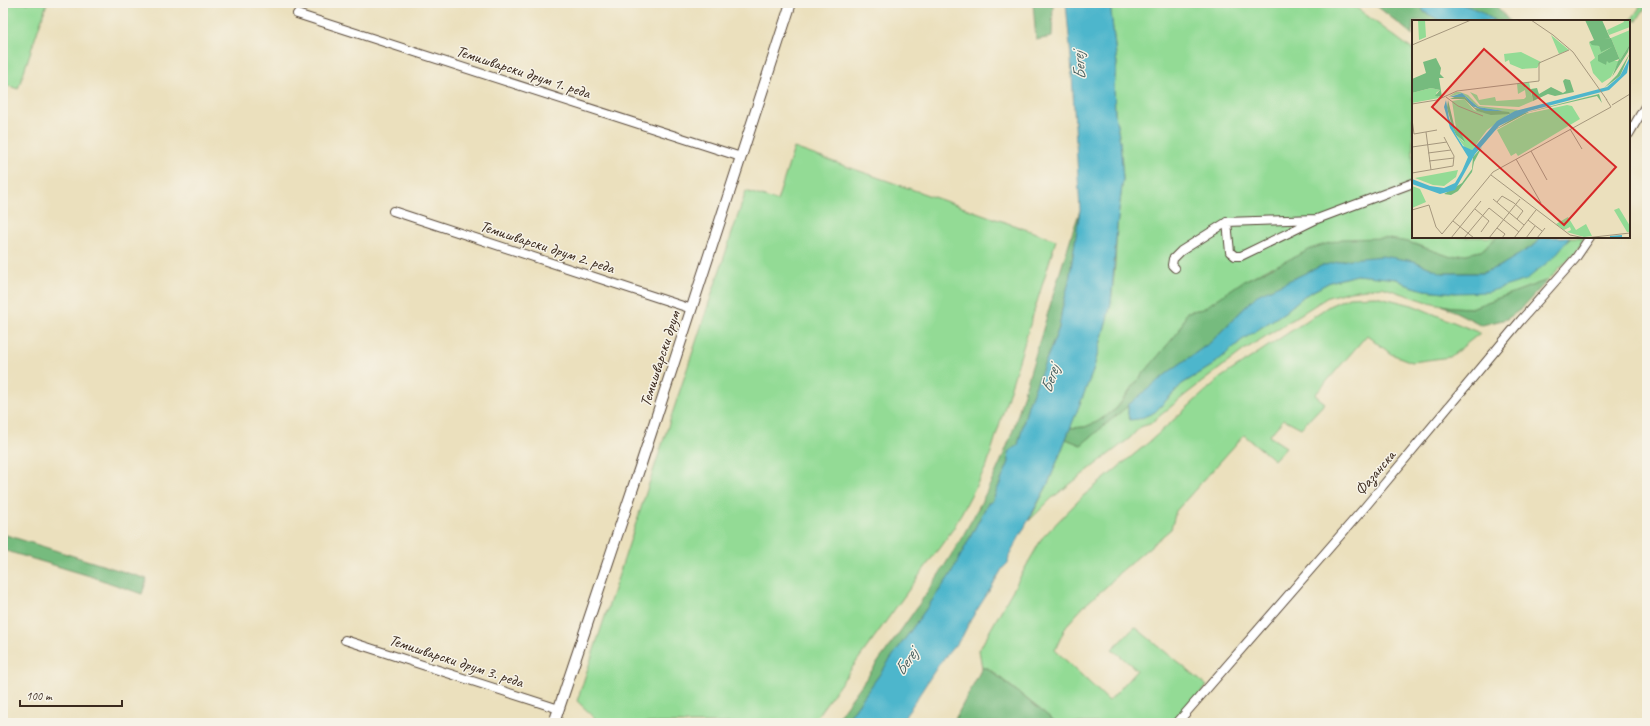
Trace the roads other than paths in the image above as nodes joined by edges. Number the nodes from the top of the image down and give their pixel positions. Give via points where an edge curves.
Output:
1 (791, 3) edge
2 (297, 14) dead end
3 (1647, 103) edge
4 (1630, 132) edge
5 (740, 157) junction
6 (1412, 183) edge
7 (393, 211) dead end
8 (1317, 219) junction
9 (1227, 222) junction
10 (1589, 238) edge
11 (1175, 268) dead end
12 (692, 309) junction
13 (344, 640) dead end
14 (559, 709) junction
15 (554, 723) edge
16 (1177, 723) edge

1 - 5 main road, Темишварски друм
2 - 5 street, Темишварски друм 1. реда
3 - 4 street
5 - 12 main road, Темишварски друм
6 - 8 street
7 - 12 street, Темишварски друм 2. реда
8 - 9 street
8 - 9 street via 1238,257 1230,252
9 - 11 street via 1181,251 1173,260 1172,265
10 - 16 street, Фазанска via 1365,506
12 - 14 main road, Темишварски друм
13 - 14 street, Темишварски друм 3. реда
14 - 15 main road, Темишварски друм

